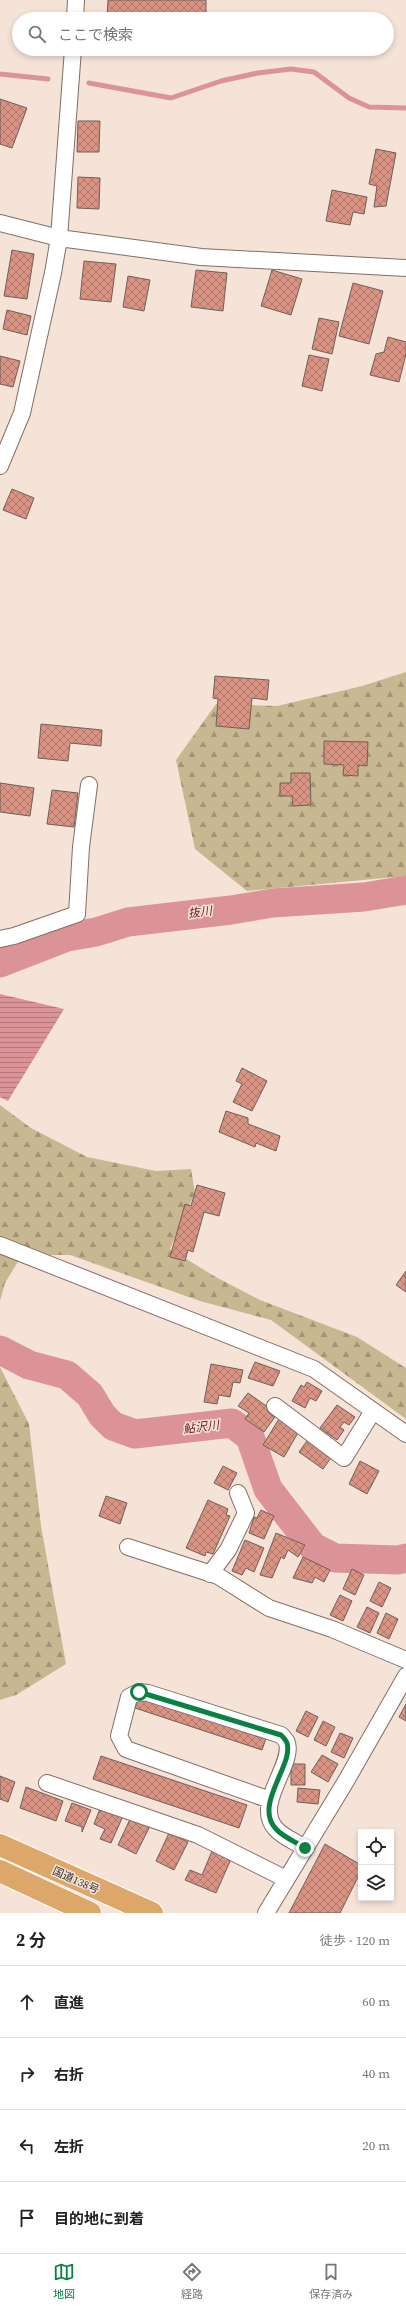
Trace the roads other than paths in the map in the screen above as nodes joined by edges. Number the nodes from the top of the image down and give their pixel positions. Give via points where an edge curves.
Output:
1 (76, 0) edge
2 (75, 12) edge
3 (72, 56) edge
4 (0, 223) edge
5 (59, 238) junction
6 (406, 268) edge
7 (0, 466) edge
8 (90, 785) dead end
9 (0, 939) edge
10 (0, 1245) edge
11 (275, 1406) dead end
12 (373, 1411) junction
13 (406, 1434) edge
14 (238, 1493) dead end
15 (128, 1547) dead end
16 (210, 1574) junction
17 (406, 1660) edge
18 (406, 1676) edge
19 (47, 1782) dead end
20 (270, 1800) junction
21 (0, 1845) edge
22 (305, 1848) junction
23 (0, 1871) edge
24 (286, 1879) junction
25 (90, 1913) edge
26 (152, 1913) edge
27 (266, 1913) edge

1 - 2 street
3 - 5 street
4 - 5 street
5 - 6 street via 201,257
5 - 7 street via 22,413
8 - 9 street via 81,847 77,914
10 - 12 street via 314,1369
11 - 12 street via 344,1458
12 - 13 street
14 - 16 street via 246,1513 228,1550
15 - 16 street
16 - 17 street via 269,1608 332,1629
18 - 22 street
19 - 24 street via 198,1835
20 - 20 street via 126,1749 120,1736 129,1696 139,1692 148,1693 281,1735 287,1743 287,1754
20 - 22 street via 270,1816 275,1829
21 - 26 highway, 国道138号
22 - 24 street
23 - 25 highway
24 - 27 street

